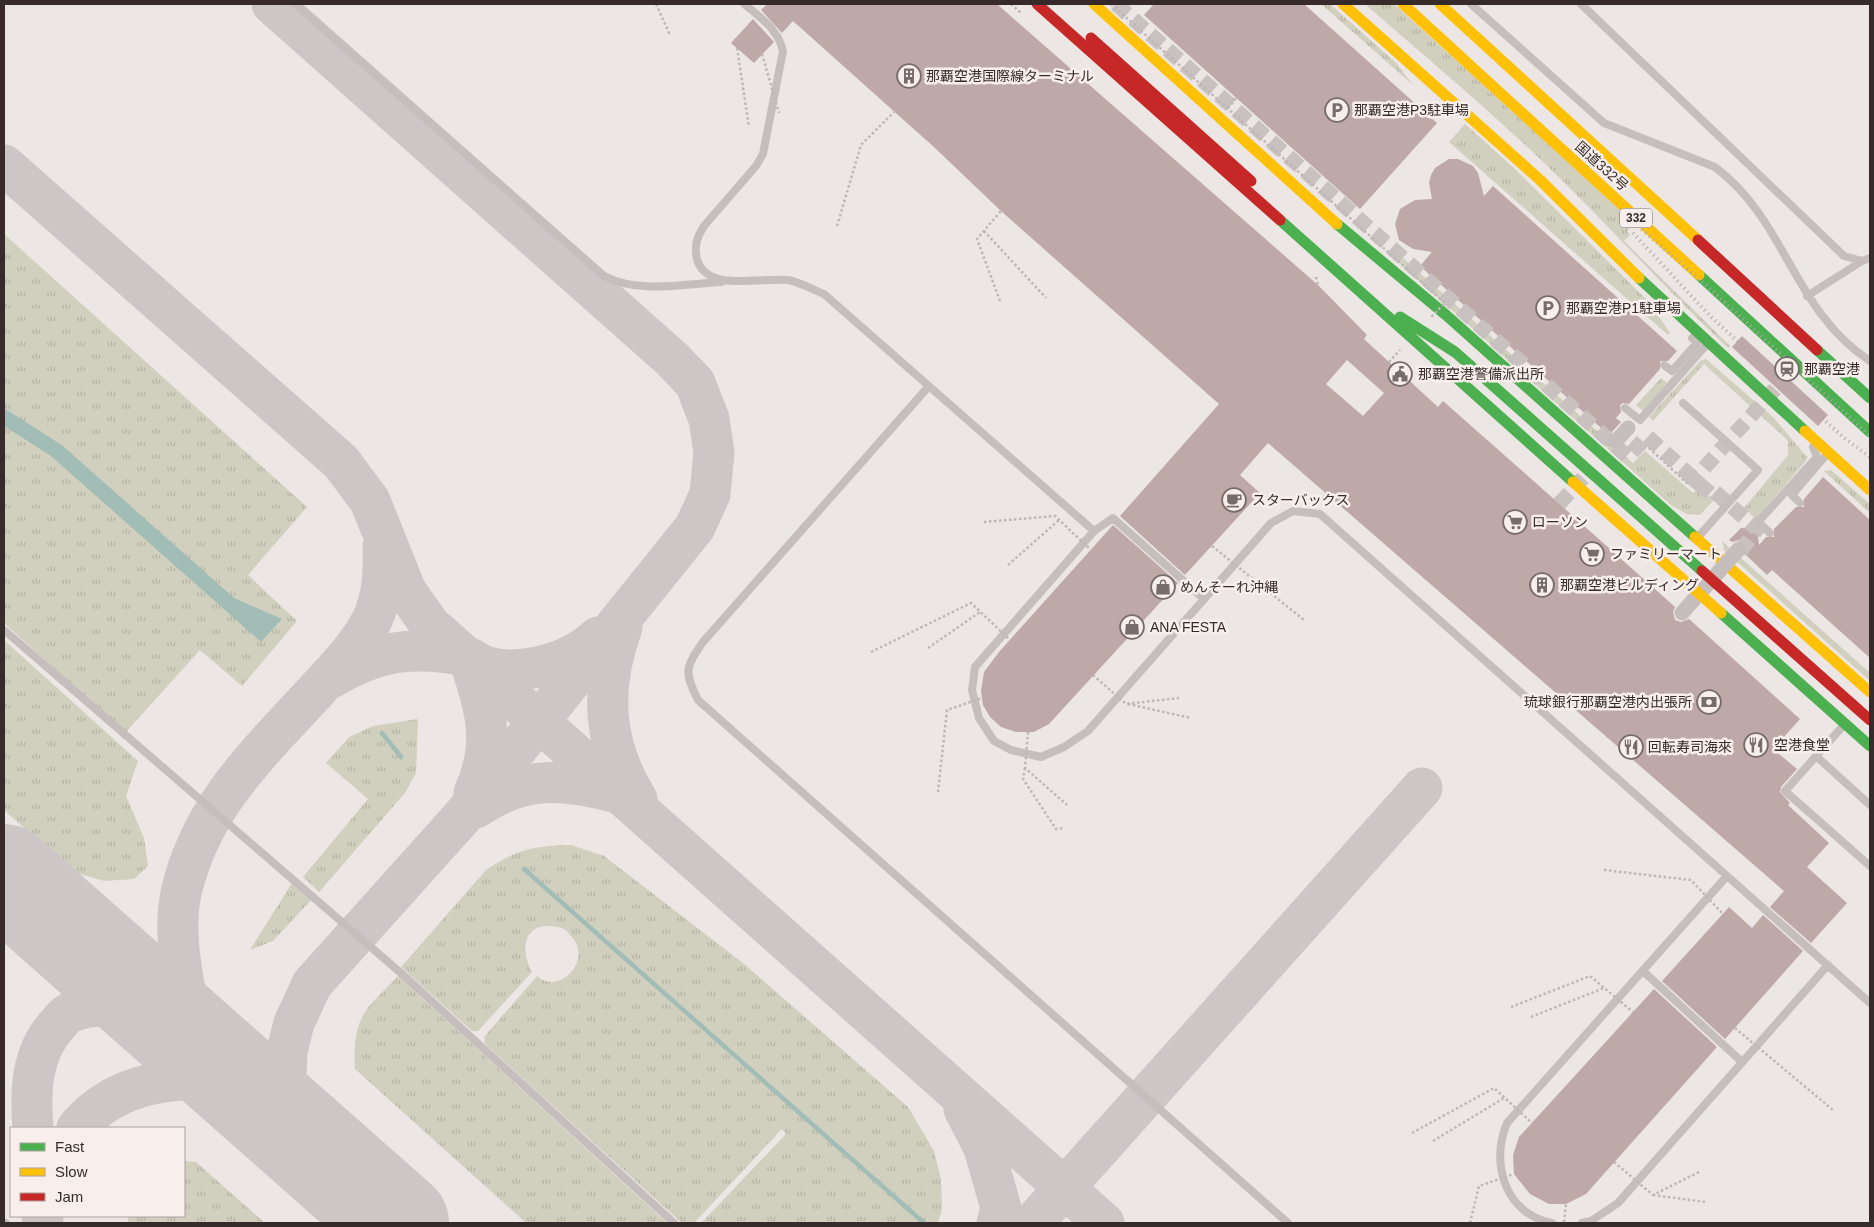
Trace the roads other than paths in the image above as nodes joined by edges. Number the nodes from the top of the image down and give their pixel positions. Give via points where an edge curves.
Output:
1 (296, 4) edge
2 (744, 4) edge
3 (1037, 4) edge
4 (1052, 4) edge
5 (1094, 4) edge
6 (1343, 4) edge
7 (1403, 4) edge
8 (1440, 4) edge
9 (1471, 4) edge
10 (1581, 4) edge
11 (1870, 258) edge
12 (1862, 261) junction
13 (725, 282) junction
14 (1352, 286) junction
15 (1807, 296) junction
16 (1684, 321) junction
17 (1708, 343) junction
18 (1870, 361) edge
19 (1664, 365) dead end
20 (929, 386) junction
21 (1858, 387) junction
22 (1870, 394) edge
23 (1870, 398) edge
24 (1683, 403) dead end
25 (1625, 408) dead end
26 (1628, 428) dead end
27 (1870, 432) edge
28 (1809, 436) junction
29 (1616, 441) dead end
30 (1828, 453) junction
31 (1870, 490) edge
32 (1800, 503) dead end
33 (1094, 531) junction
34 (1770, 533) dead end
35 (1697, 538) junction
36 (1739, 549) tunnel mouth
37 (1204, 599) junction
38 (1682, 613) dead end
39 (4, 630) edge
40 (1870, 692) edge
41 (1870, 720) edge
42 (1842, 727) junction
43 (1870, 746) edge
44 (1870, 752) edge
45 (1816, 756) junction
46 (1870, 805) edge
47 (1870, 866) edge
48 (1727, 876) junction
49 (1828, 965) junction
50 (1643, 971) junction
51 (1870, 1003) edge
52 (1742, 1062) junction
53 (674, 1223) edge
54 (1288, 1223) edge
55 (1552, 1223) edge
56 (1582, 1223) edge

1 - 13 lane via 604,276 617,283 635,286
2 - 13 lane via 773,29 783,51 763,154 698,236 695,250 699,265 707,276
3 - 14 main road, bridge
4 - 42 main road via 1281,209 1325,267 1374,316
5 - 35 main road via 1362,247 1446,315
6 - 16 main road via 1540,180
7 - 27 main road, 国道332号 / 332
8 - 21 main road, 国道332号 / 332
9 - 15 lane via 1604,124 1715,167 1731,179 1757,208
10 - 12 lane via 1844,256
11 - 12 lane
12 - 15 lane
13 - 20 lane via 791,280 824,294
14 - 41 main road, bridge via 1455,352
14 - 43 main road, bridge
15 - 18 lane via 1827,324
16 - 17 main road
16 - 19 lane via 1687,333 1697,343 1672,371
17 - 25 lane via 1640,420
17 - 28 main road
20 - 33 lane
20 - 54 lane via 703,642 689,662 688,680 698,700
21 - 22 main road
21 - 23 main road, 国道332号 / 332
24 - 35 lane via 1758,470
26 - 29 street
28 - 30 main road
28 - 34 lane via 1817,457 1758,522
30 - 31 main road
30 - 32 lane via 1792,495
33 - 37 lane via 1113,518
33 - 37 lane via 975,667 972,690 979,718 994,741 1010,750 1041,757 1088,731
35 - 40 main road
36 - 38 street, bridge
37 - 48 lane via 1271,523 1293,511 1320,514
39 - 53 lane via 402,974
42 - 44 main road
42 - 45 lane
45 - 46 lane
45 - 47 lane via 1786,791
48 - 49 lane
48 - 50 lane
49 - 51 lane
49 - 52 lane
50 - 52 lane
50 - 55 lane via 1507,1123 1501,1137 1500,1162 1504,1185 1513,1201 1539,1221
52 - 56 lane via 1618,1203 1591,1221

